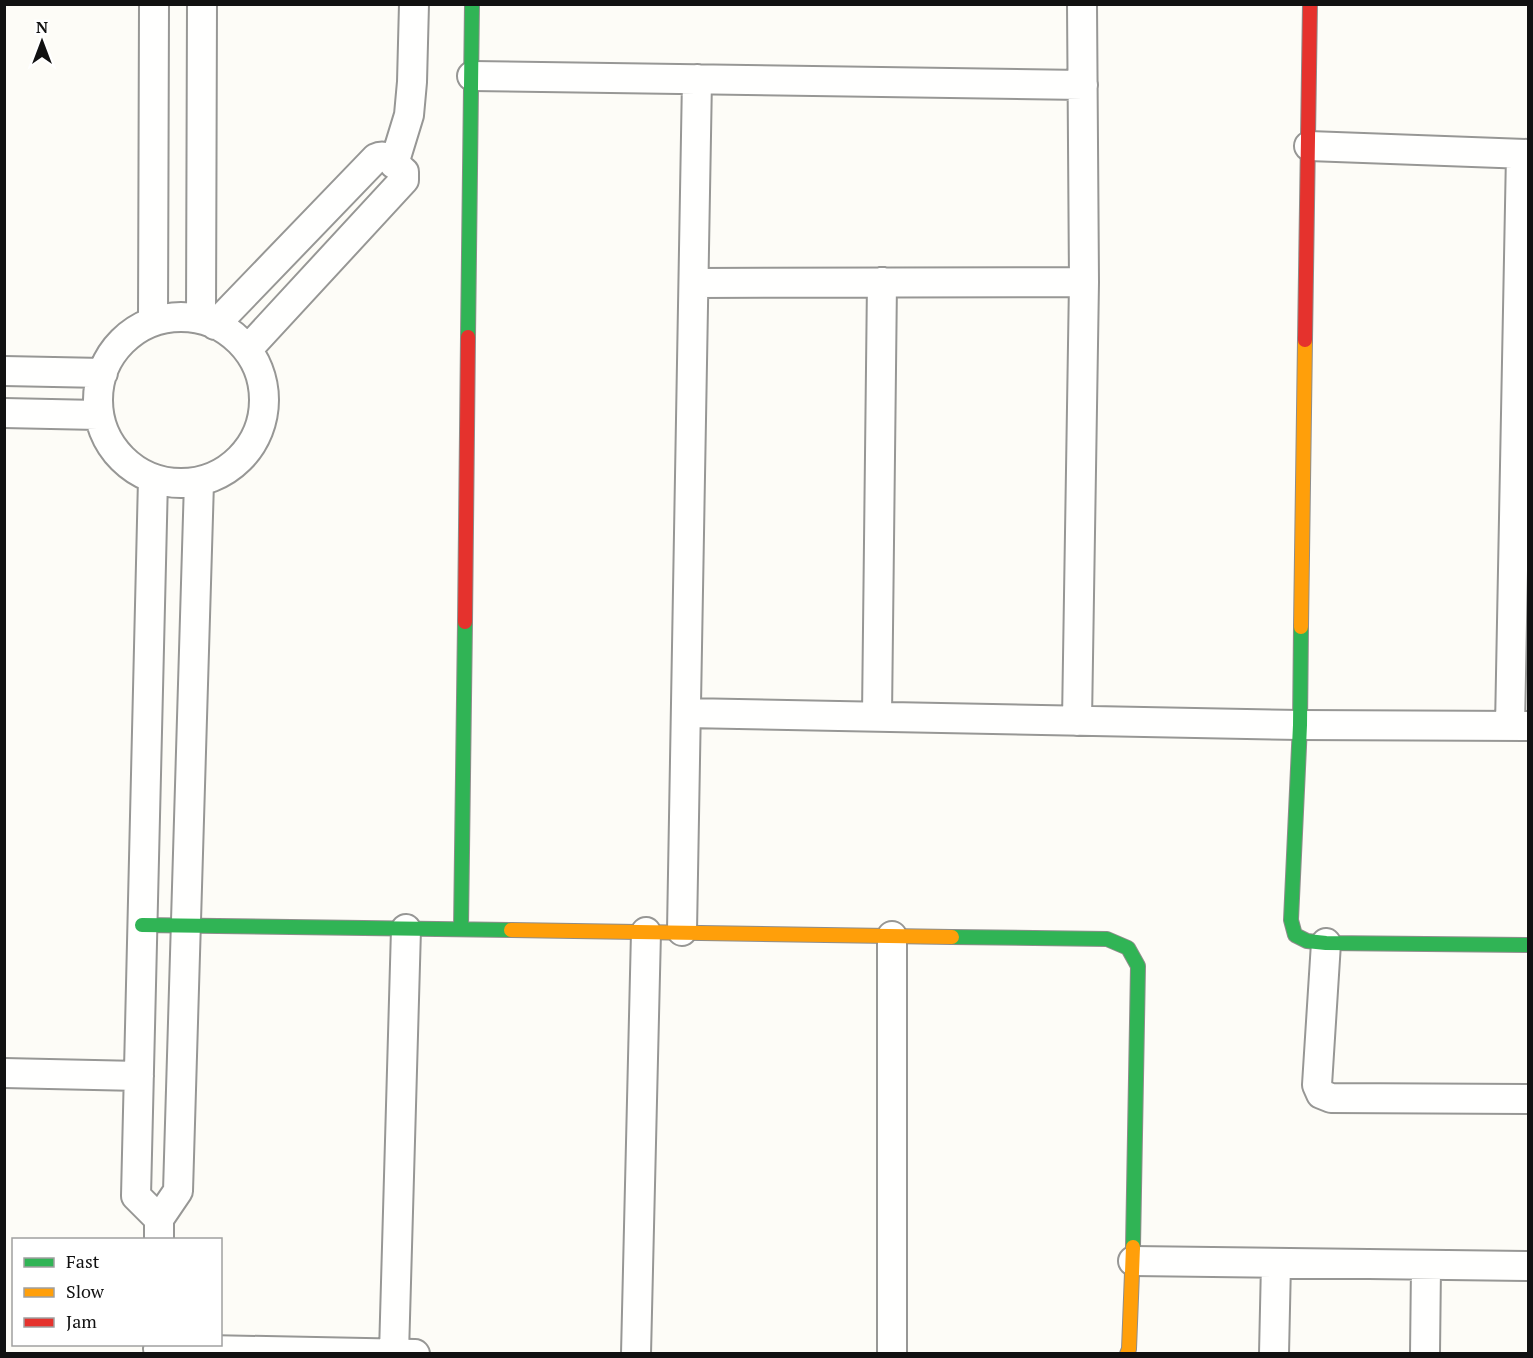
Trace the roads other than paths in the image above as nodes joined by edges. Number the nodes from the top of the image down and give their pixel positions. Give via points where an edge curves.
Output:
1 (154, 4) edge
2 (202, 4) edge
3 (414, 4) edge
4 (472, 4) edge
5 (1082, 4) edge
6 (1310, 4) edge
7 (472, 76) junction
8 (697, 79) junction
9 (1083, 85) junction
10 (1309, 146) junction
11 (1525, 154) edge
12 (394, 164) junction
13 (882, 282) junction
14 (1084, 282) junction
15 (695, 283) junction
16 (153, 321) junction
17 (208, 322) junction
18 (248, 349) junction
19 (1523, 367) edge
20 (4, 371) edge
21 (103, 373) junction
22 (4, 413) edge
23 (98, 415) junction
24 (153, 479) junction
25 (199, 482) junction
26 (687, 713) junction
27 (877, 716) junction
28 (1077, 721) junction
29 (1300, 725) junction
30 (1519, 726) edge
31 (142, 925) junction
32 (186, 925) junction
33 (406, 929) junction
34 (460, 929) junction
35 (682, 931) junction
36 (646, 932) junction
37 (891, 936) junction
38 (1326, 943) junction
39 (1528, 945) edge
40 (4, 1073) edge
41 (139, 1076) junction
42 (1528, 1100) edge
43 (159, 1229) edge
44 (1133, 1261) junction
45 (1276, 1263) junction
46 (1426, 1266) junction
47 (1528, 1266) edge
48 (158, 1349) edge
49 (394, 1353) edge
50 (415, 1353) edge
51 (636, 1353) edge
52 (891, 1353) edge
53 (1127, 1353) edge
54 (1275, 1353) edge
55 (1425, 1353) edge

1 - 16 street
2 - 17 street
3 - 12 street via 409,115
4 - 7 street
5 - 9 street
6 - 10 street
7 - 8 street
7 - 34 street
8 - 9 street
8 - 15 street
9 - 14 street
10 - 11 street
10 - 29 street
11 - 19 street
12 - 17 street via 386,156 376,158
12 - 18 street via 404,172 404,180
13 - 14 street
13 - 15 street
13 - 27 street
14 - 28 street
15 - 26 street
16 - 17 street via 177,316
16 - 21 street via 127,335 108,358
17 - 18 street via 227,330
18 - 25 street via 261,374 266,401 261,429 246,454 225,472
19 - 30 street
20 - 21 street
21 - 23 street via 98,385
22 - 23 street
23 - 24 street via 108,442 127,465
24 - 25 street via 175,484
24 - 31 street
25 - 32 street
26 - 27 street
26 - 35 street
27 - 28 street
28 - 29 street
29 - 30 street
29 - 38 street via 1290,920 1295,935 1306,941
31 - 32 street
31 - 41 street
32 - 33 street
32 - 43 street via 177,1191
33 - 34 street
33 - 49 street
34 - 36 street
35 - 36 street
35 - 37 street
36 - 51 street
37 - 44 street via 1107,939 1128,948 1138,966
37 - 52 street
38 - 39 street
38 - 42 street via 1317,1085 1321,1094 1331,1098
40 - 41 street
41 - 43 street via 136,1196
44 - 45 street
44 - 53 street
45 - 46 street
45 - 54 street
46 - 47 street
46 - 55 street
48 - 49 street
49 - 50 street

